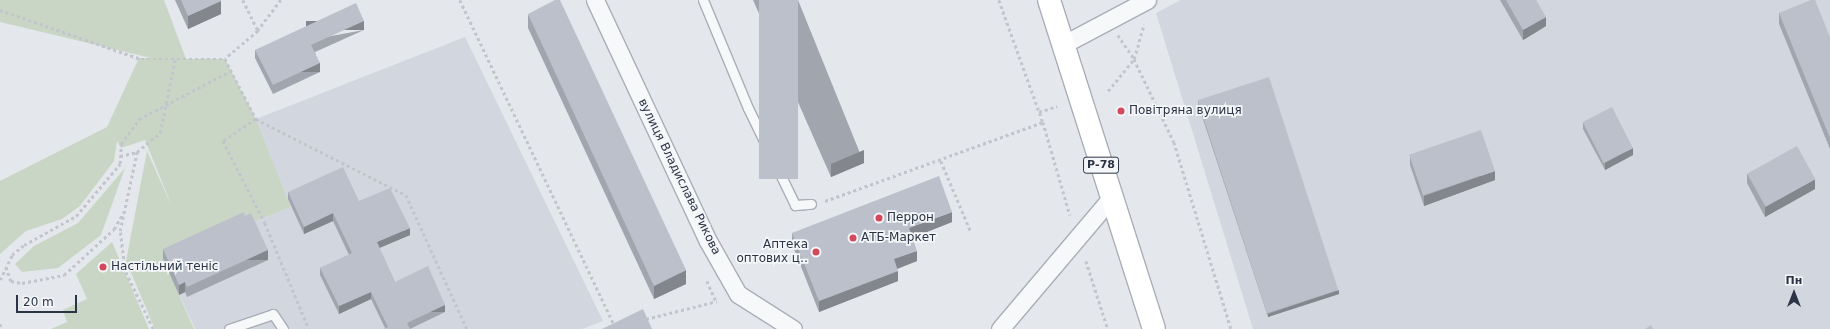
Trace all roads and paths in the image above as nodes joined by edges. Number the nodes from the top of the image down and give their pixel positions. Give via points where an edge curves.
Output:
1 (243, 0) edge
2 (281, 0) edge
3 (460, 0) edge
4 (595, 0) edge
5 (703, 0) edge
6 (999, 0) edge
7 (1049, 0) edge
8 (1146, 7) edge
9 (0, 10) edge
10 (1108, 20) junction
11 (258, 31) junction
12 (1064, 44) junction
13 (175, 59) junction
14 (225, 59) junction
15 (1134, 59) junction
16 (231, 71) junction
17 (1108, 91) dead end
18 (166, 105) junction
19 (1057, 106) dead end
20 (1039, 112) junction
21 (256, 119) junction
22 (1042, 122) junction
23 (137, 152) junction
24 (120, 156) junction
25 (941, 161) junction
26 (1111, 198) junction
27 (811, 204) joint
28 (126, 208) junction
29 (1070, 215) dead end
30 (971, 232) dead end
31 (1086, 261) dead end
32 (6, 267) junction
33 (0, 280) edge
34 (738, 294) junction
35 (640, 322) edge
36 (0, 324) edge
37 (2, 329) edge
38 (153, 329) edge
39 (229, 329) edge
40 (283, 329) edge
41 (309, 329) edge
42 (467, 329) edge
43 (616, 329) edge
44 (793, 329) edge
45 (1000, 329) edge
46 (1108, 329) edge
47 (1154, 329) edge
48 (1231, 329) edge

1 - 11 path
2 - 11 path
3 - 43 path
4 - 34 street, вулиця Владислава Рикова via 708,241
5 - 27 lane via 748,108 795,205
6 - 20 path
7 - 12 highway, Р-78
8 - 10 street
8 - 15 path
9 - 13 path via 139,58
10 - 12 street
10 - 15 path
11 - 14 path
12 - 26 highway, Р-78
13 - 14 path
13 - 18 path
14 - 16 path
15 - 17 path
15 - 48 path via 1174,142
16 - 18 path
16 - 21 path
18 - 23 path via 160,133
18 - 24 path via 139,119 121,144
19 - 20 path
20 - 22 path
21 - 41 path via 223,142 265,223
21 - 42 path via 406,195
22 - 25 path
22 - 29 path
23 - 24 path
23 - 28 path
24 - 32 path via 120,164 76,216 24,245
25 - 27 path
25 - 30 path
26 - 45 street
26 - 47 highway, Р-78
28 - 32 path via 114,229 64,275 22,283 11,281
28 - 38 path via 120,231 122,258
31 - 46 path
32 - 33 path
34 - 35 path
34 - 44 street, вулиця Владислава Рикова
36 - 37 path
39 - 40 lane via 273,314

